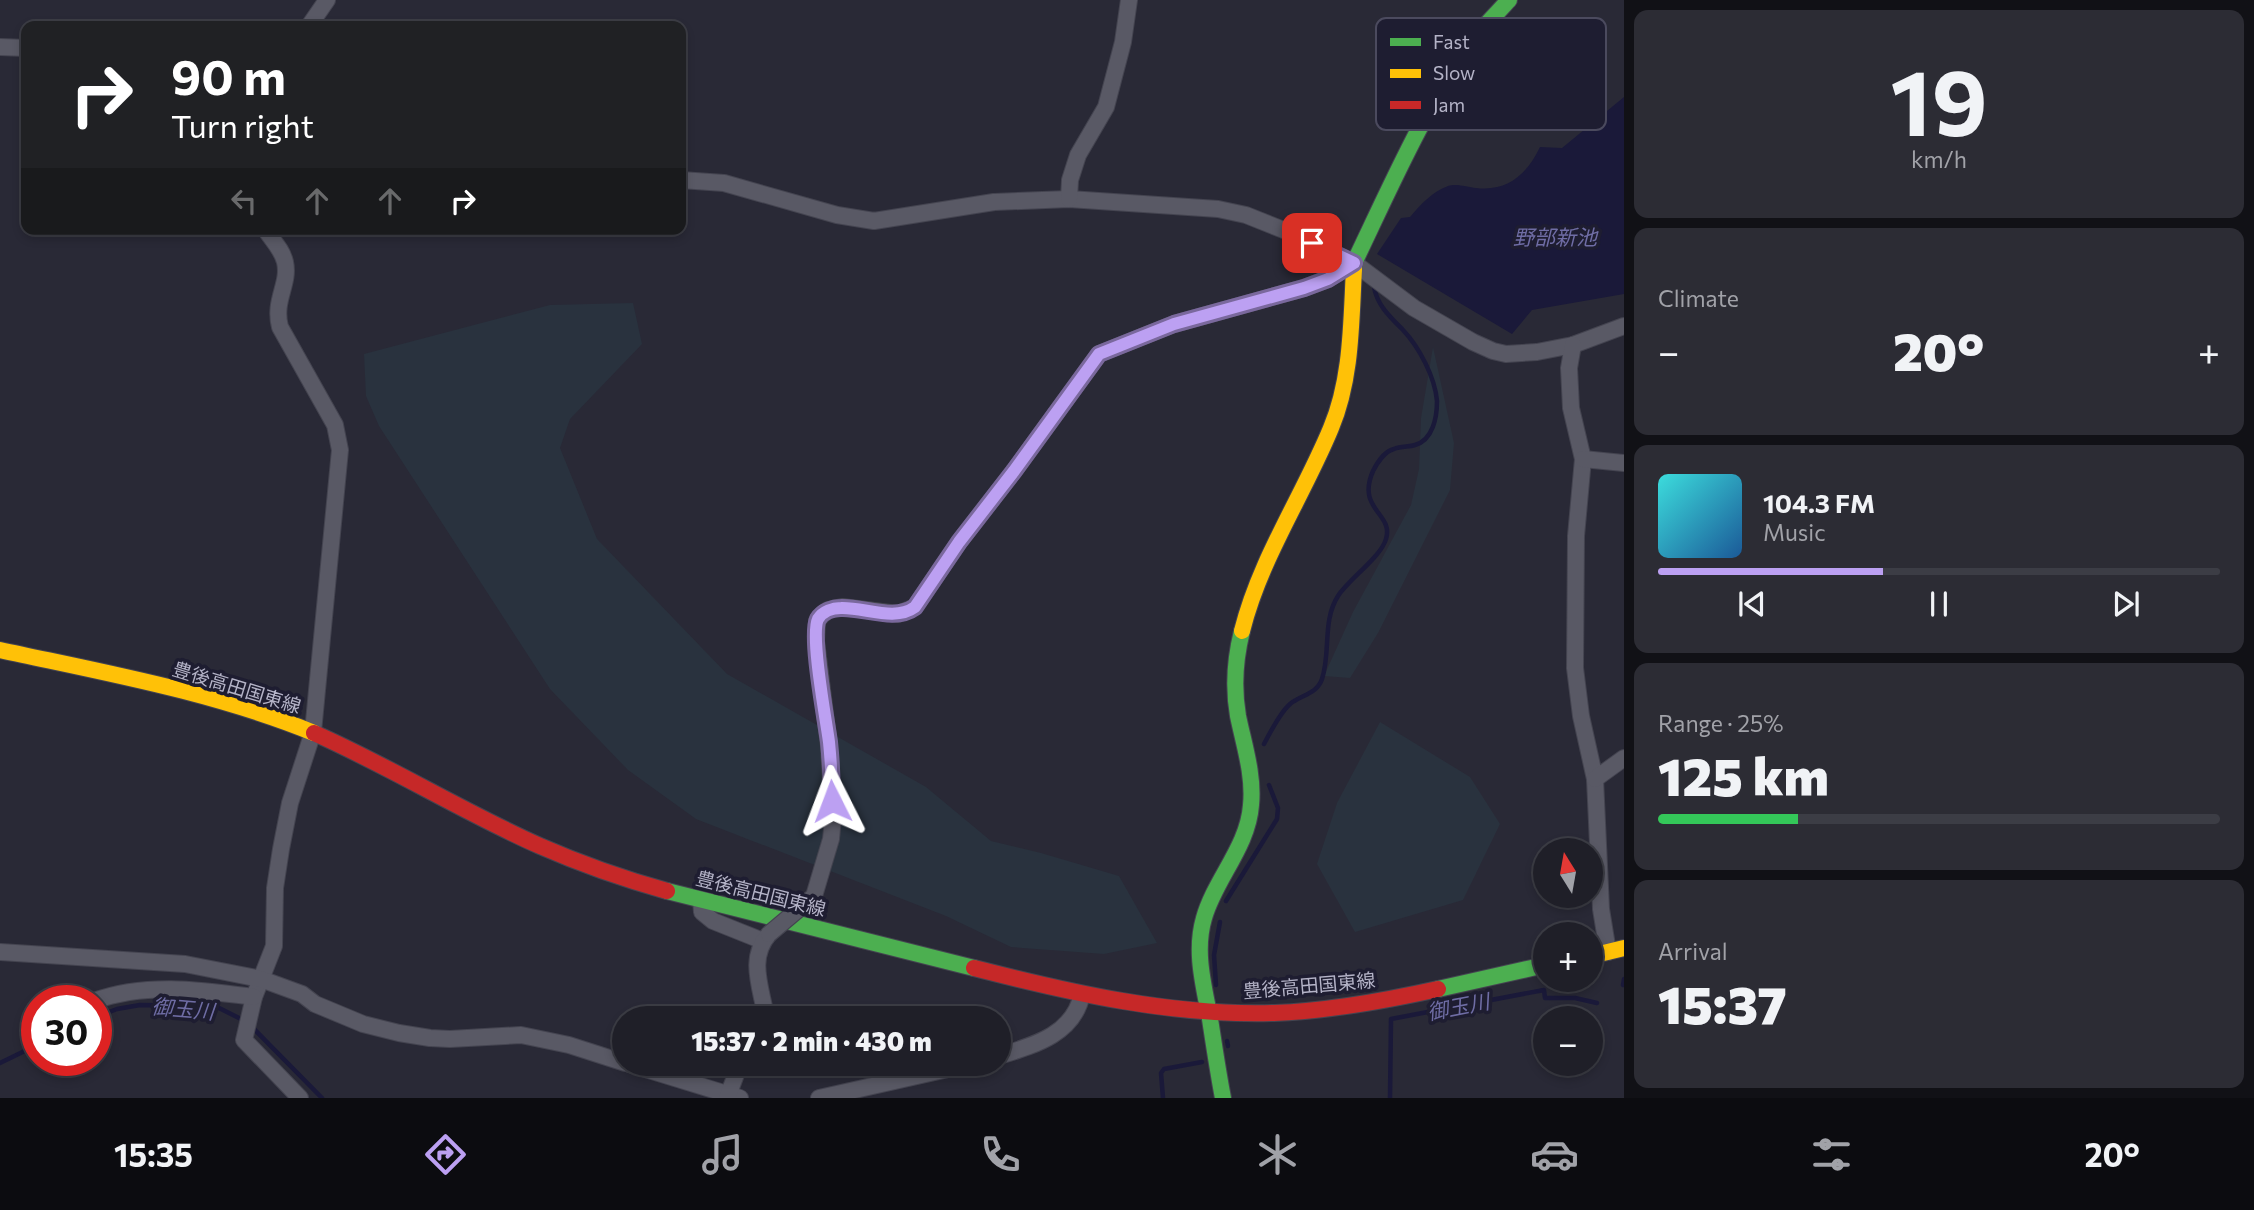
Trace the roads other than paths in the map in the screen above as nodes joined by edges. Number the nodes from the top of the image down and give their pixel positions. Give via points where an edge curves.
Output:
1 (327, 0) edge
2 (1129, 0) edge
3 (1505, 2) edge
4 (1492, 18) edge
5 (312, 21) edge
6 (0, 47) edge
7 (21, 48) edge
8 (1420, 130) edge
9 (686, 180) edge
10 (1069, 199) junction
11 (269, 235) edge
12 (1354, 263) junction
13 (1624, 326) edge
14 (1573, 345) junction
15 (1583, 459) junction
16 (1624, 463) edge
17 (0, 650) edge
18 (313, 732) junction
19 (1624, 758) edge
20 (1595, 779) junction
21 (701, 900) junction
22 (766, 938) junction
23 (1616, 950) edge
24 (0, 953) edge
25 (1533, 968) edge
26 (261, 979) junction
27 (1082, 993) junction
28 (112, 997) edge
29 (252, 1005) junction
30 (764, 1006) edge
31 (1209, 1013) junction
32 (1011, 1052) edge
33 (612, 1058) edge
34 (667, 1076) edge
35 (737, 1076) edge
36 (917, 1076) edge
37 (731, 1097) edge
38 (295, 1098) edge
39 (820, 1098) edge
40 (1223, 1098) edge

1 - 5 street
2 - 10 street via 1106,107 1078,155
3 - 4 main road
6 - 7 street
8 - 12 main road
9 - 10 street via 724,183 874,221 977,203
10 - 12 street via 1191,206 1246,215
11 - 18 street via 285,263 277,314 280,327 335,425 340,450
12 - 14 street via 1414,308 1493,351 1537,352
12 - 22 street, bridge via 1304,288 1174,324 1099,354 915,607 898,614 842,607 822,615 816,640 829,746 831,839 814,896
12 - 31 main road via 1348,366 1339,405 1250,601 1239,643 1235,686 1251,806 1242,840 1203,920 1199,954
13 - 14 street
14 - 15 street via 1571,408
15 - 16 street
15 - 20 street via 1574,643 1577,691
17 - 18 main road, 豊後高田国東線 via 209,697
18 - 21 main road, 豊後高田国東線 via 518,837 625,879
18 - 26 street via 290,803 275,888 274,946
19 - 20 street
20 - 23 street via 1601,909
21 - 22 street via 702,912 712,921
21 - 27 main road, 豊後高田国東線
22 - 30 street via 757,963
24 - 26 street via 186,964
25 - 31 main road, 豊後高田国東線 via 1338,1007
26 - 29 street
26 - 33 street via 363,1024 399,1033 430,1038 521,1035
27 - 31 main road, 豊後高田国東線
27 - 32 street via 1069,1024
28 - 29 street via 188,989
29 - 38 street via 244,1040 299,1098
31 - 40 main road
34 - 37 street
35 - 37 street
36 - 39 street

